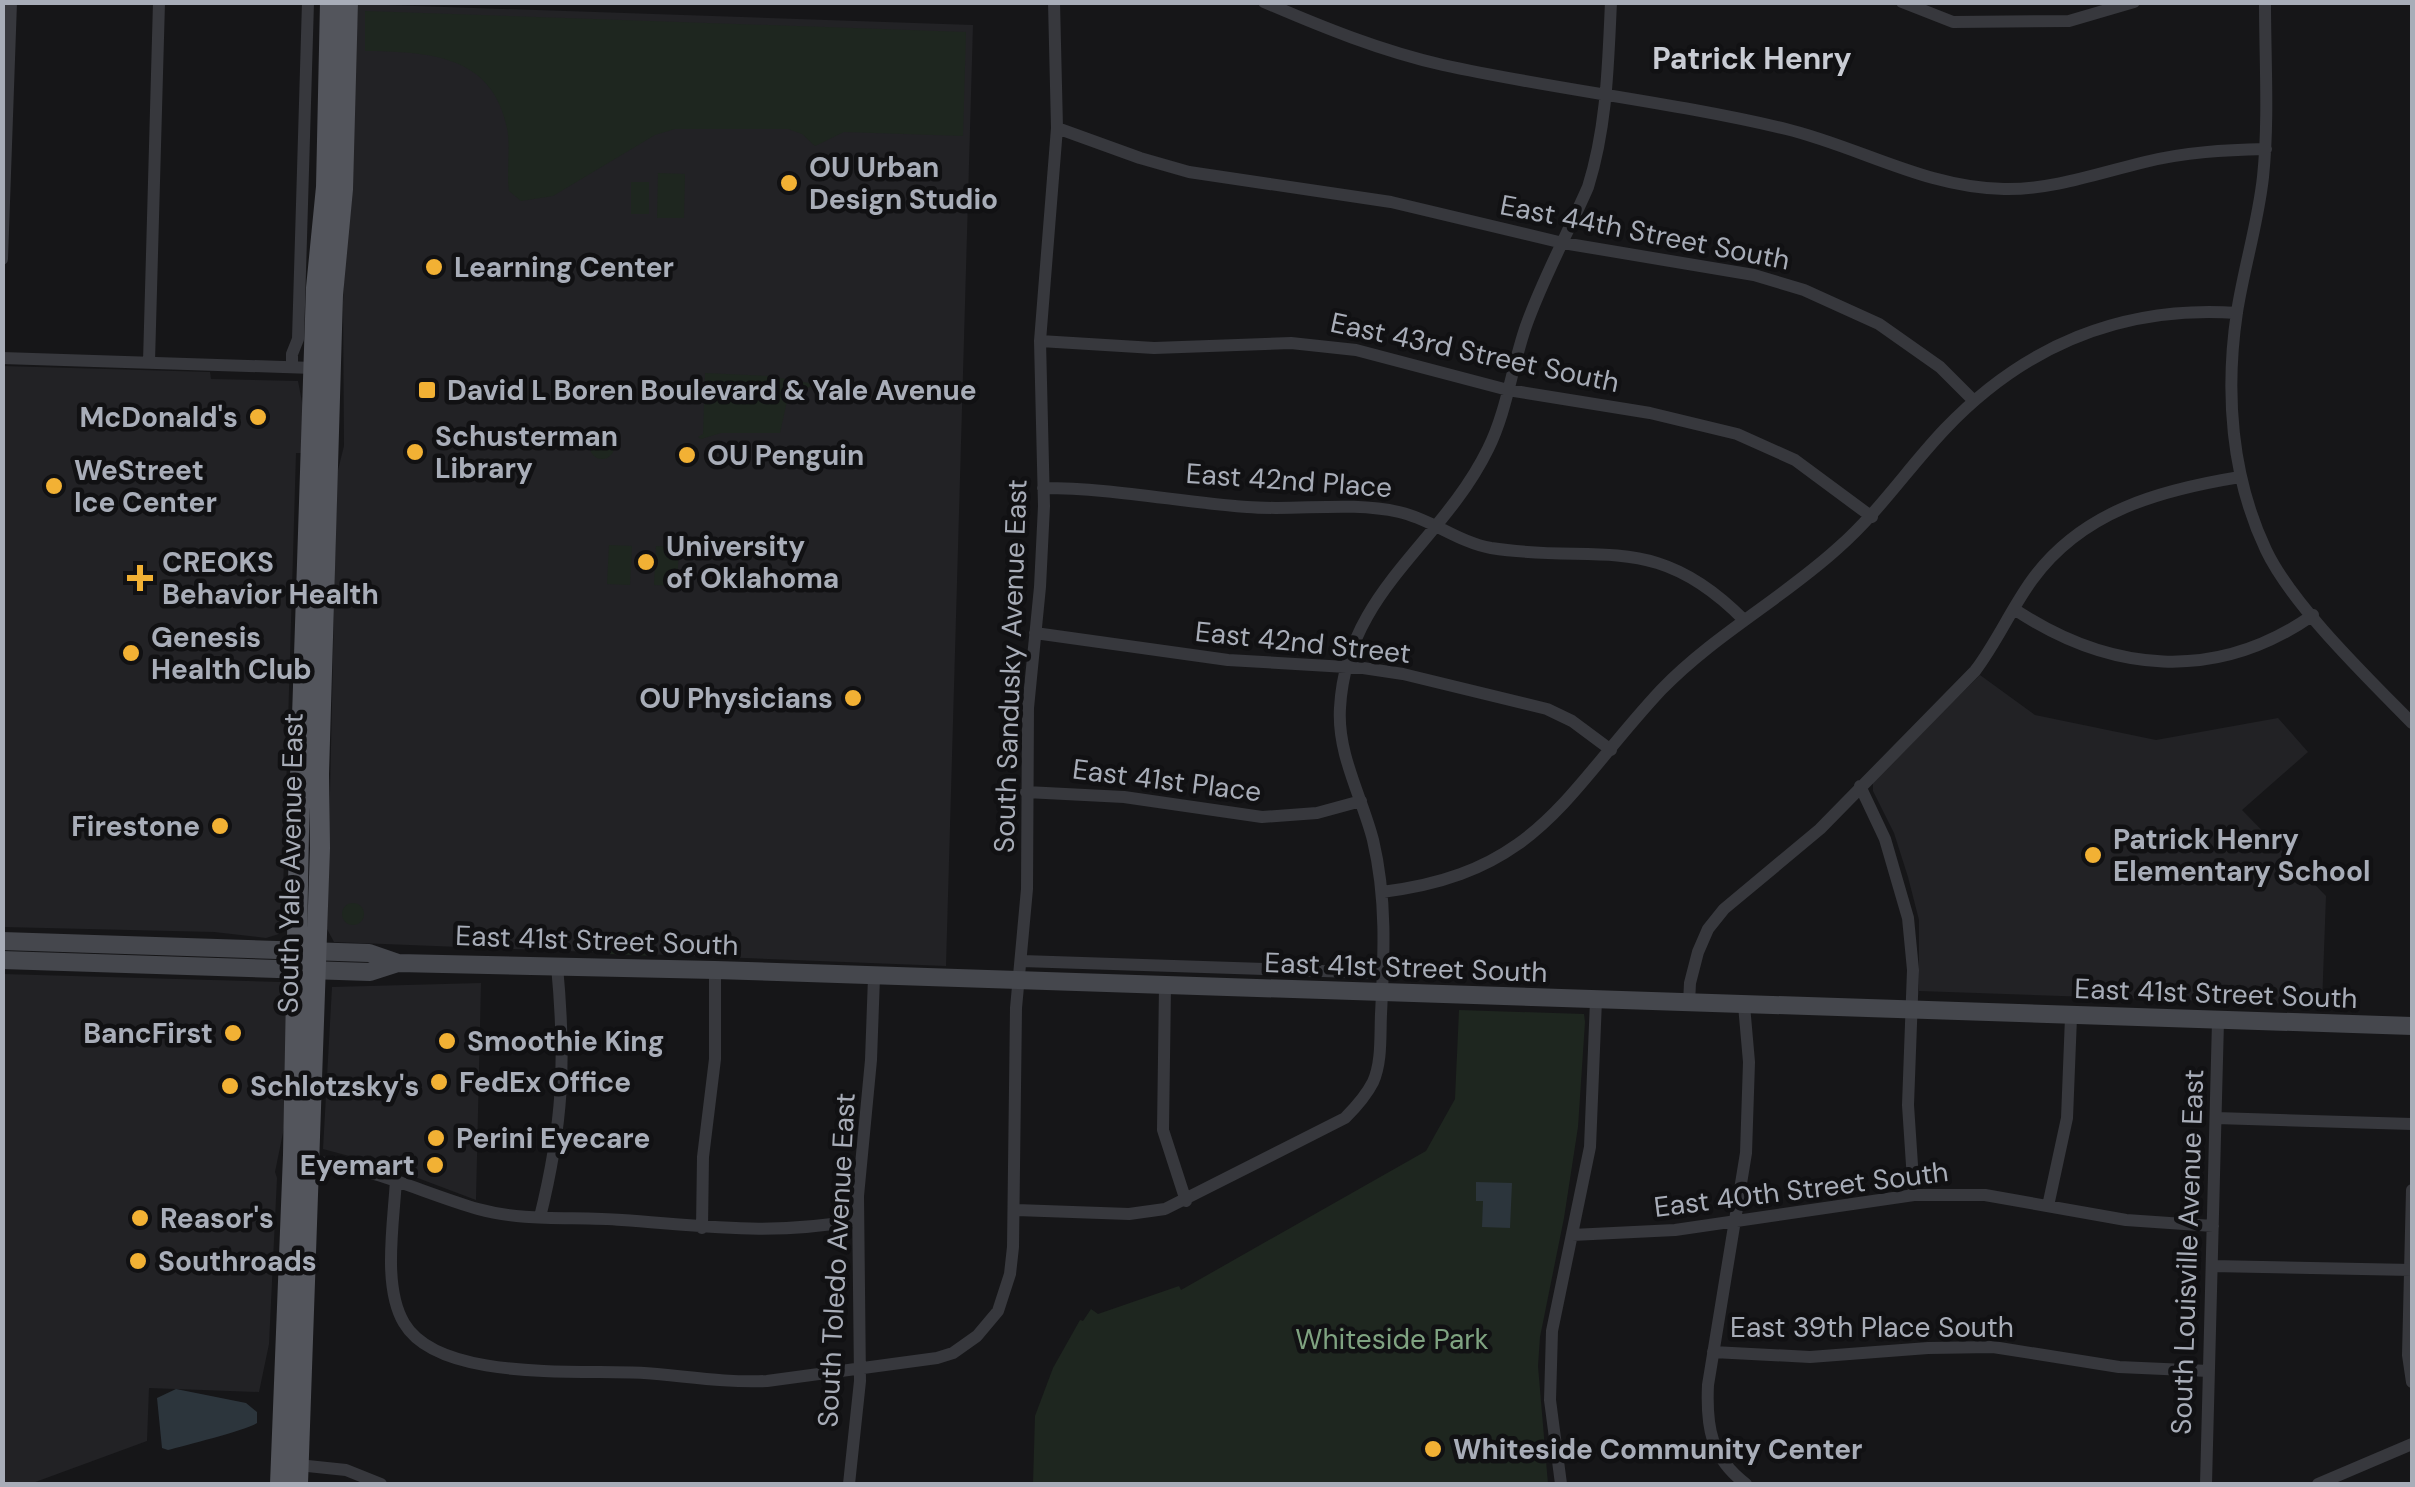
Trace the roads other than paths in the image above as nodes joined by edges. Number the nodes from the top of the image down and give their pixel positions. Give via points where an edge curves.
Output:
1 (10, 2) edge
2 (159, 2) edge
3 (308, 2) edge
4 (330, 2) edge
5 (348, 2) edge
6 (1054, 2) edge
7 (1264, 2) edge
8 (1611, 2) edge
9 (1902, 2) edge
10 (2134, 2) edge
11 (2265, 2) edge
12 (338, 59) junction
13 (1607, 95) junction
14 (1058, 128) junction
15 (2266, 150) junction
16 (1563, 243) junction
17 (2, 259) edge
18 (2237, 313) junction
19 (1040, 341) junction
20 (2, 358) edge
21 (149, 362) junction
22 (312, 368) junction
23 (1508, 390) junction
24 (1974, 401) junction
25 (2240, 477) junction
26 (1043, 488) junction
27 (1872, 516) junction
28 (1434, 527) junction
29 (2014, 609) junction
30 (2313, 615) junction
31 (1744, 620) junction
32 (1035, 633) junction
33 (1344, 666) junction
34 (304, 683) junction
35 (321, 709) junction
36 (2412, 720) edge
37 (1611, 750) junction
38 (1860, 786) junction
39 (1026, 792) junction
40 (1361, 801) junction
41 (1382, 892) junction
42 (4, 951) edge
43 (1022, 960) junction
44 (307, 961) junction
45 (557, 966) junction
46 (715, 970) junction
47 (1383, 972) junction
48 (874, 977) junction
49 (1020, 982) junction
50 (1165, 986) junction
51 (1382, 994) junction
52 (1596, 1000) junction
53 (1689, 1004) junction
54 (1744, 1005) junction
55 (1912, 1010) junction
56 (2071, 1016) junction
57 (2218, 1021) junction
58 (2412, 1026) edge
59 (2216, 1118) junction
60 (2412, 1124) edge
61 (310, 1161) junction
62 (396, 1179) junction
63 (2412, 1190) edge
64 (1914, 1195) junction
65 (1186, 1201) junction
66 (2048, 1206) junction
67 (1016, 1210) junction
68 (540, 1217) junction
69 (858, 1220) junction
70 (1736, 1220) junction
71 (2213, 1226) junction
72 (702, 1228) junction
73 (1572, 1236) junction
74 (2212, 1266) junction
75 (2411, 1270) edge
76 (1714, 1352) junction
77 (860, 1369) junction
78 (2209, 1371) junction
79 (2412, 1382) edge
80 (2412, 1444) edge
81 (298, 1475) edge
82 (280, 1484) edge
83 (380, 1484) edge
84 (849, 1484) edge
85 (1561, 1484) edge
86 (1746, 1484) edge
87 (2206, 1484) edge
88 (2318, 1484) edge

1 - 17 street
2 - 21 street
3 - 22 street, South Yale Avenue East via 298,339 292,354
4 - 12 main road, South Yale Avenue East
5 - 12 main road, South Yale Avenue East
6 - 14 street, South Sandusky Avenue East
7 - 13 street via 1440,64
8 - 13 street
9 - 10 street via 1954,22 2069,21
11 - 15 street
12 - 22 main road, South Yale Avenue East
13 - 15 street via 1798,132 1947,184 1980,188 2038,187 2150,160
13 - 16 street via 1595,162
14 - 16 street, East 44th Street South via 1189,172 1390,202
14 - 19 street, South Sandusky Avenue East
15 - 18 street
16 - 23 street via 1526,326
16 - 24 street, East 44th Street South via 1754,275 1804,290 1879,324 1940,367
18 - 24 street via 2151,315 2068,339
18 - 25 street via 2231,382
19 - 23 street, East 43rd Street South via 1154,348 1326,345
19 - 26 street, South Sandusky Avenue East
20 - 21 street
21 - 22 street
22 - 34 main road, South Yale Avenue East
22 - 35 main road, South Yale Avenue East
23 - 27 street, East 43rd Street South via 1737,434 1795,460
23 - 28 street via 1490,446
24 - 27 street
25 - 29 street via 2148,496 2092,523 2050,558
25 - 30 street via 2267,553
26 - 28 street, East 42nd Place via 1246,507 1380,509
26 - 32 street, South Sandusky Avenue East
27 - 31 street
28 - 31 street, East 42nd Place via 1486,547 1646,558 1699,581
28 - 33 street via 1372,606
29 - 30 street via 2084,647 2168,662 2258,646
29 - 38 street via 1975,671
30 - 36 street
31 - 37 street via 1662,690
32 - 33 street, East 42nd Street via 1228,660
32 - 39 street, South Sandusky Avenue East
33 - 37 street, East 42nd Street via 1547,709
33 - 40 street via 1340,729
34 - 35 main road
34 - 44 main road, South Yale Avenue East
35 - 44 main road, South Yale Avenue East
37 - 41 street via 1552,818 1508,853 1426,886
38 - 53 street via 1716,919 1698,952
38 - 55 street via 1886,839 1908,918
39 - 40 street, East 41st Place via 1124,796 1262,817
39 - 43 street, South Sandusky Avenue East
40 - 41 street
41 - 47 street
42 - 44 main road, East 41st Street South
43 - 47 street, East 41st Street South
43 - 49 street, South Sandusky Avenue East
44 - 45 main road, East 41st Street South via 370,972 398,963
44 - 61 main road, South Yale Avenue East
44 - 82 main road, South Yale Avenue East
45 - 46 main road, East 41st Street South
45 - 68 street via 563,1094
46 - 48 main road, East 41st Street South
46 - 72 street
47 - 51 street
48 - 49 main road, East 41st Street South
48 - 69 street, South Toledo Avenue East
49 - 50 main road, East 41st Street South
49 - 67 street, South Sandusky Avenue East
50 - 51 main road, East 41st Street South
50 - 65 street via 1162,1130
51 - 52 main road, East 41st Street South
51 - 65 street via 1374,1079 1356,1108
52 - 53 main road, East 41st Street South
52 - 73 street via 1590,1147
53 - 54 main road, East 41st Street South
54 - 55 main road, East 41st Street South
54 - 70 street via 1749,1113
55 - 56 main road, East 41st Street South
55 - 64 street via 1908,1105
56 - 57 main road, East 41st Street South
56 - 66 street via 2067,1118
57 - 58 main road, East 41st Street South
57 - 59 street, South Louisville Avenue East
59 - 60 street
59 - 71 street, South Louisville Avenue East
61 - 62 street
61 - 81 main road, South Yale Avenue East
62 - 68 street via 479,1209
62 - 77 street via 392,1286 407,1328 424,1343 481,1364 531,1371 740,1382
63 - 75 street
64 - 66 street, East 40th Street South via 1985,1194
64 - 70 street, East 40th Street South
65 - 67 street via 1129,1214
66 - 71 street, East 40th Street South
67 - 77 street, South Sandusky Avenue East via 1010,1274 998,1311 977,1336 937,1358
68 - 72 street
69 - 72 street
69 - 77 street, South Toledo Avenue East
70 - 73 street, East 40th Street South
70 - 76 street
71 - 74 street, South Louisville Avenue East
73 - 85 street via 1550,1369
74 - 75 street
74 - 78 street, South Louisville Avenue East
75 - 79 street
76 - 78 street, East 39th Place South via 1810,1357 1993,1348 2119,1367
76 - 86 street via 1706,1423 1719,1454
77 - 84 street, South Toledo Avenue East
78 - 87 street, South Louisville Avenue East
80 - 88 street
81 - 83 street via 346,1470

